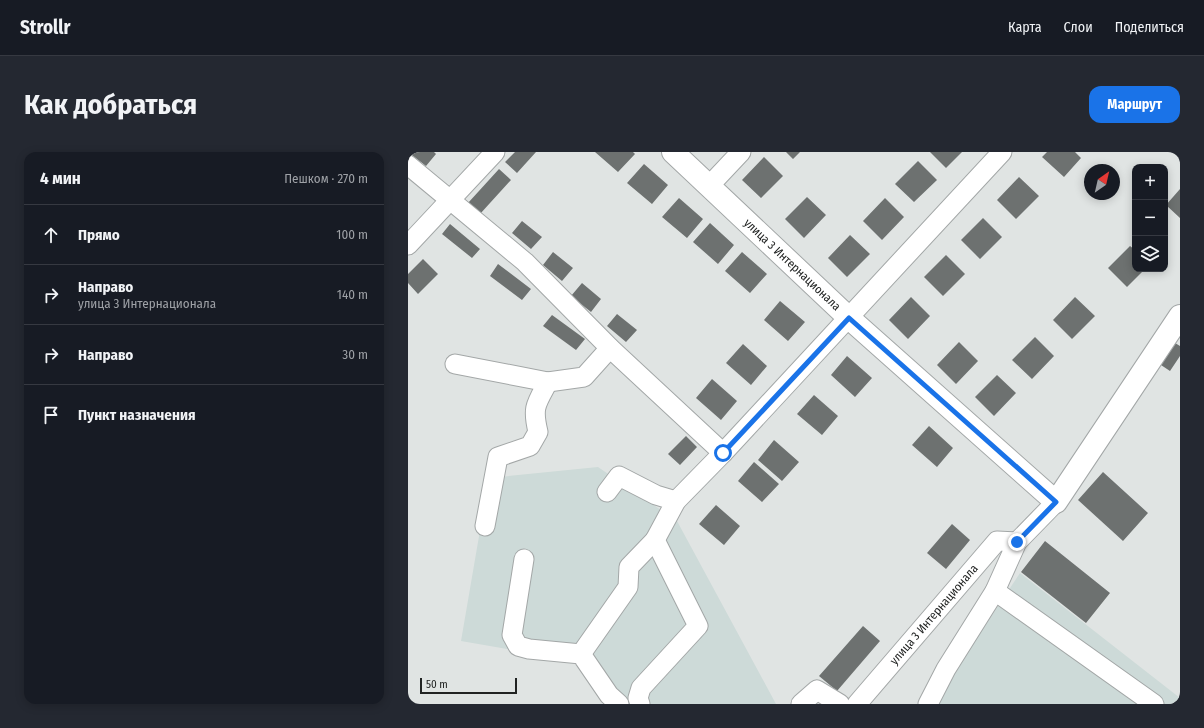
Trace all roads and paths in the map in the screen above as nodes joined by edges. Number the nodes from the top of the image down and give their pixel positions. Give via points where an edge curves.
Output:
1 (495, 152) edge
2 (673, 152) edge
3 (742, 152) edge
4 (1002, 152) edge
5 (408, 165) edge
6 (709, 186) junction
7 (450, 202) junction
8 (408, 245) edge
9 (849, 318) junction
10 (1178, 325) edge
11 (610, 348) junction
12 (456, 364) dead end
13 (548, 382) junction
14 (723, 453) junction
15 (607, 492) dead end
16 (676, 501) junction
17 (1056, 502) junction
18 (485, 526) dead end
19 (655, 540) junction
20 (1017, 542) junction
21 (524, 559) dead end
22 (995, 591) junction
23 (582, 654) junction
24 (619, 704) edge
25 (640, 704) edge
26 (801, 704) edge
27 (840, 704) edge
28 (857, 704) edge
29 (928, 704) edge
30 (1154, 704) edge

1 - 7 street
2 - 6 main road, улица 3 Интернационала
3 - 6 street
4 - 9 street
5 - 7 street
6 - 9 main road, улица 3 Интернационала
7 - 8 street
7 - 11 street via 525,262
9 - 14 street
9 - 17 main road, улица 3 Интернационала
10 - 17 main road
11 - 13 street via 584,377
11 - 14 street
12 - 13 street
13 - 18 street via 537,403 534,416 538,432 530,446 498,458
14 - 16 street
15 - 16 street via 619,476 656,495
16 - 19 street
17 - 20 street
19 - 23 street via 629,568 628,587
19 - 25 street via 698,626 641,688 638,698
20 - 22 street
20 - 28 street, улица 3 Интернационала via 997,541
21 - 23 street via 512,635 518,646
22 - 29 street
22 - 30 street
23 - 24 street via 608,695
26 - 27 street via 817,690

